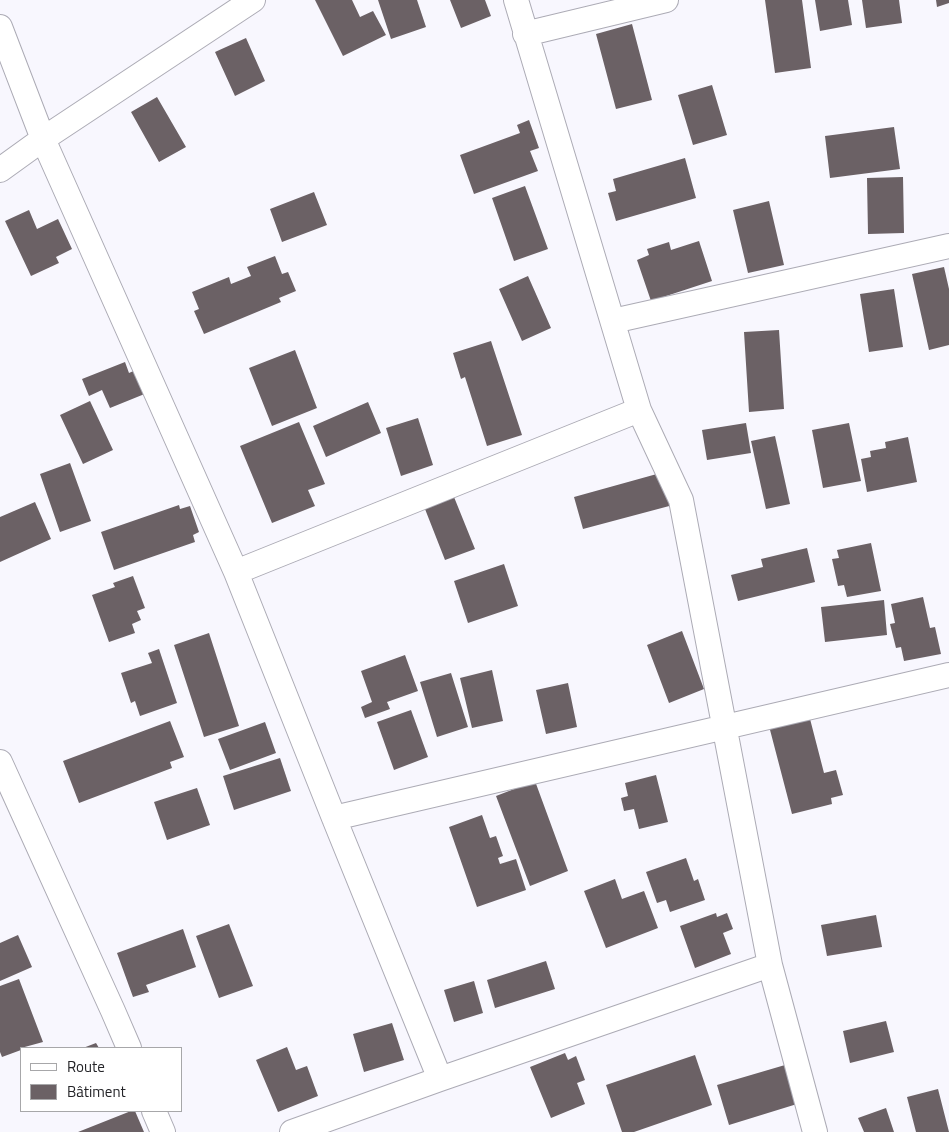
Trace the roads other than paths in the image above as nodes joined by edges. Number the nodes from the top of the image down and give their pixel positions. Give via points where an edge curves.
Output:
1 (253, 0) edge
2 (516, 0) edge
3 (666, 0) edge
4 (0, 27) edge
5 (525, 34) junction
6 (43, 139) junction
7 (0, 170) edge
8 (949, 246) edge
9 (613, 321) junction
10 (639, 410) junction
11 (236, 572) junction
12 (949, 675) edge
13 (724, 727) junction
14 (0, 762) edge
15 (334, 818) junction
16 (770, 965) junction
17 (129, 1047) edge
18 (440, 1079) junction
19 (154, 1112) edge
20 (163, 1132) edge
21 (292, 1132) edge
22 (816, 1132) edge

1 - 6 street
2 - 5 street
3 - 5 street
4 - 6 street
5 - 9 street
6 - 7 street
6 - 11 street
8 - 9 street
9 - 10 street
10 - 11 street
10 - 13 street via 682,500
11 - 15 street
12 - 13 street
13 - 15 street
13 - 16 street
14 - 17 street
15 - 18 street
16 - 18 street
16 - 22 street
18 - 21 street
19 - 20 street

